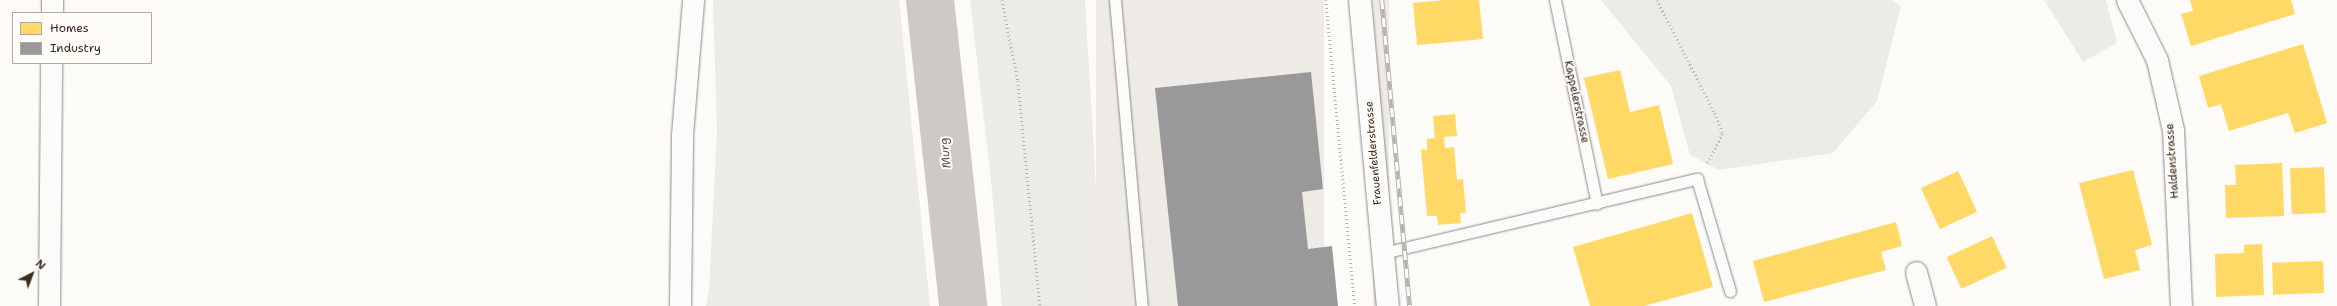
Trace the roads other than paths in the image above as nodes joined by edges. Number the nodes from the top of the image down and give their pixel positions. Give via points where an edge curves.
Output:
1 (52, 0) edge
2 (693, 0) edge
3 (1115, 0) edge
4 (1360, 0) edge
5 (1555, 0) edge
6 (2127, 0) edge
7 (52, 12) edge
8 (52, 64) edge
9 (1597, 204) junction
10 (1383, 253) junction
11 (1916, 272) dead end
12 (1730, 291) dead end
13 (49, 306) edge
14 (680, 306) edge
15 (1142, 306) edge
16 (1388, 306) edge
17 (1925, 306) edge
18 (2181, 306) edge

1 - 7 street
2 - 14 street via 682,135
3 - 15 lane
4 - 10 main road, Frauenfelderstrasse
5 - 9 lane, Kappelerstrasse
6 - 18 street, Haldenstrasse via 2157,60 2173,130
8 - 13 street
9 - 10 lane
9 - 12 lane via 1697,179
10 - 16 main road, Frauenfelderstrasse
11 - 17 street

